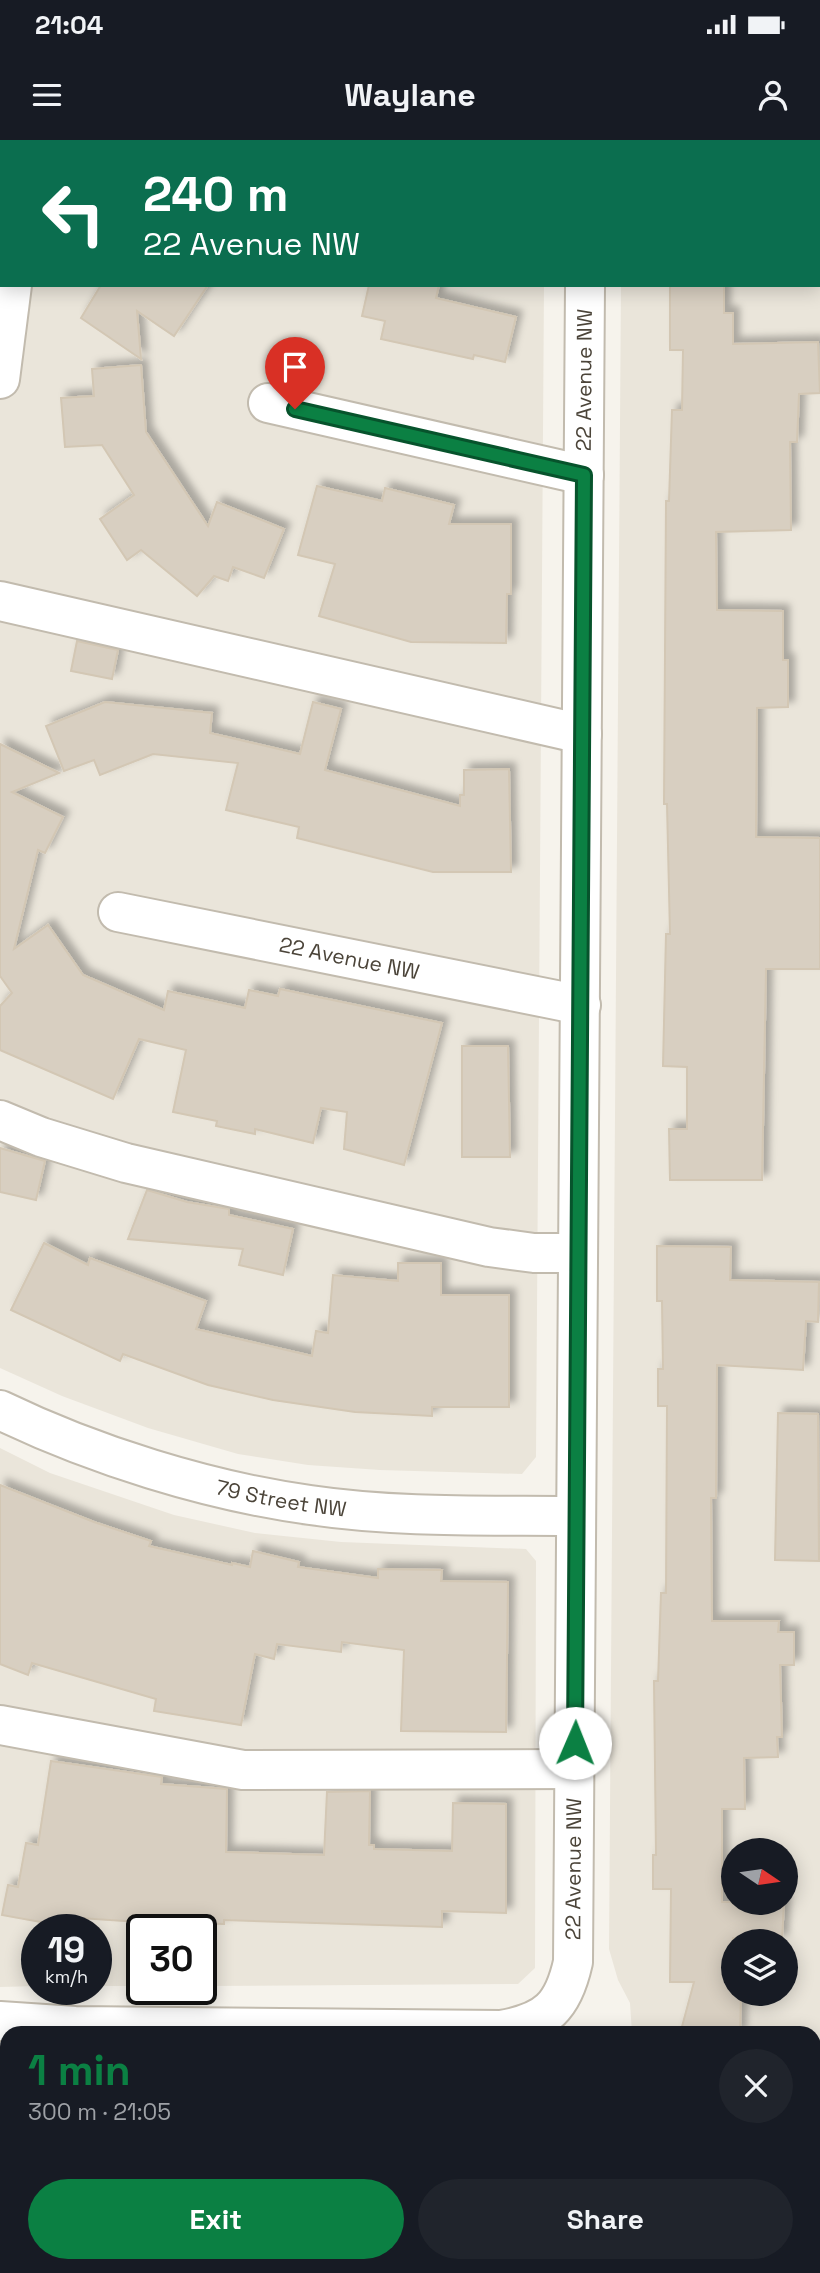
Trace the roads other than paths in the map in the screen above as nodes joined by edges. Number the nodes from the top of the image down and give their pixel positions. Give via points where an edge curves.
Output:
1 (12, 287) edge
2 (585, 287) edge
3 (0, 379) edge
4 (268, 403) dead end
5 (584, 475) junction
6 (0, 601) edge
7 (582, 734) junction
8 (118, 912) dead end
9 (581, 1005) junction
10 (0, 1120) edge
11 (578, 1253) junction
12 (0, 1410) edge
13 (576, 1516) junction
14 (0, 1725) edge
15 (574, 1769) junction
16 (0, 2021) edge
17 (75, 2026) edge
18 (518, 2026) edge

1 - 3 street
2 - 5 street, 22 Avenue NW
4 - 5 street, 22 Avenue NW
5 - 7 street, 22 Avenue NW
6 - 7 street
7 - 9 street, 22 Avenue NW
8 - 9 street, 22 Avenue NW
9 - 11 street, 22 Avenue NW
10 - 11 street via 126,1163 463,1241 534,1253
11 - 13 street, 22 Avenue NW
12 - 13 street, 79 Street NW via 127,1460 309,1505 414,1514
13 - 15 street, 22 Avenue NW
14 - 15 street via 243,1770
15 - 18 street, 22 Avenue NW via 573,1962 561,2000 550,2013
16 - 17 street

